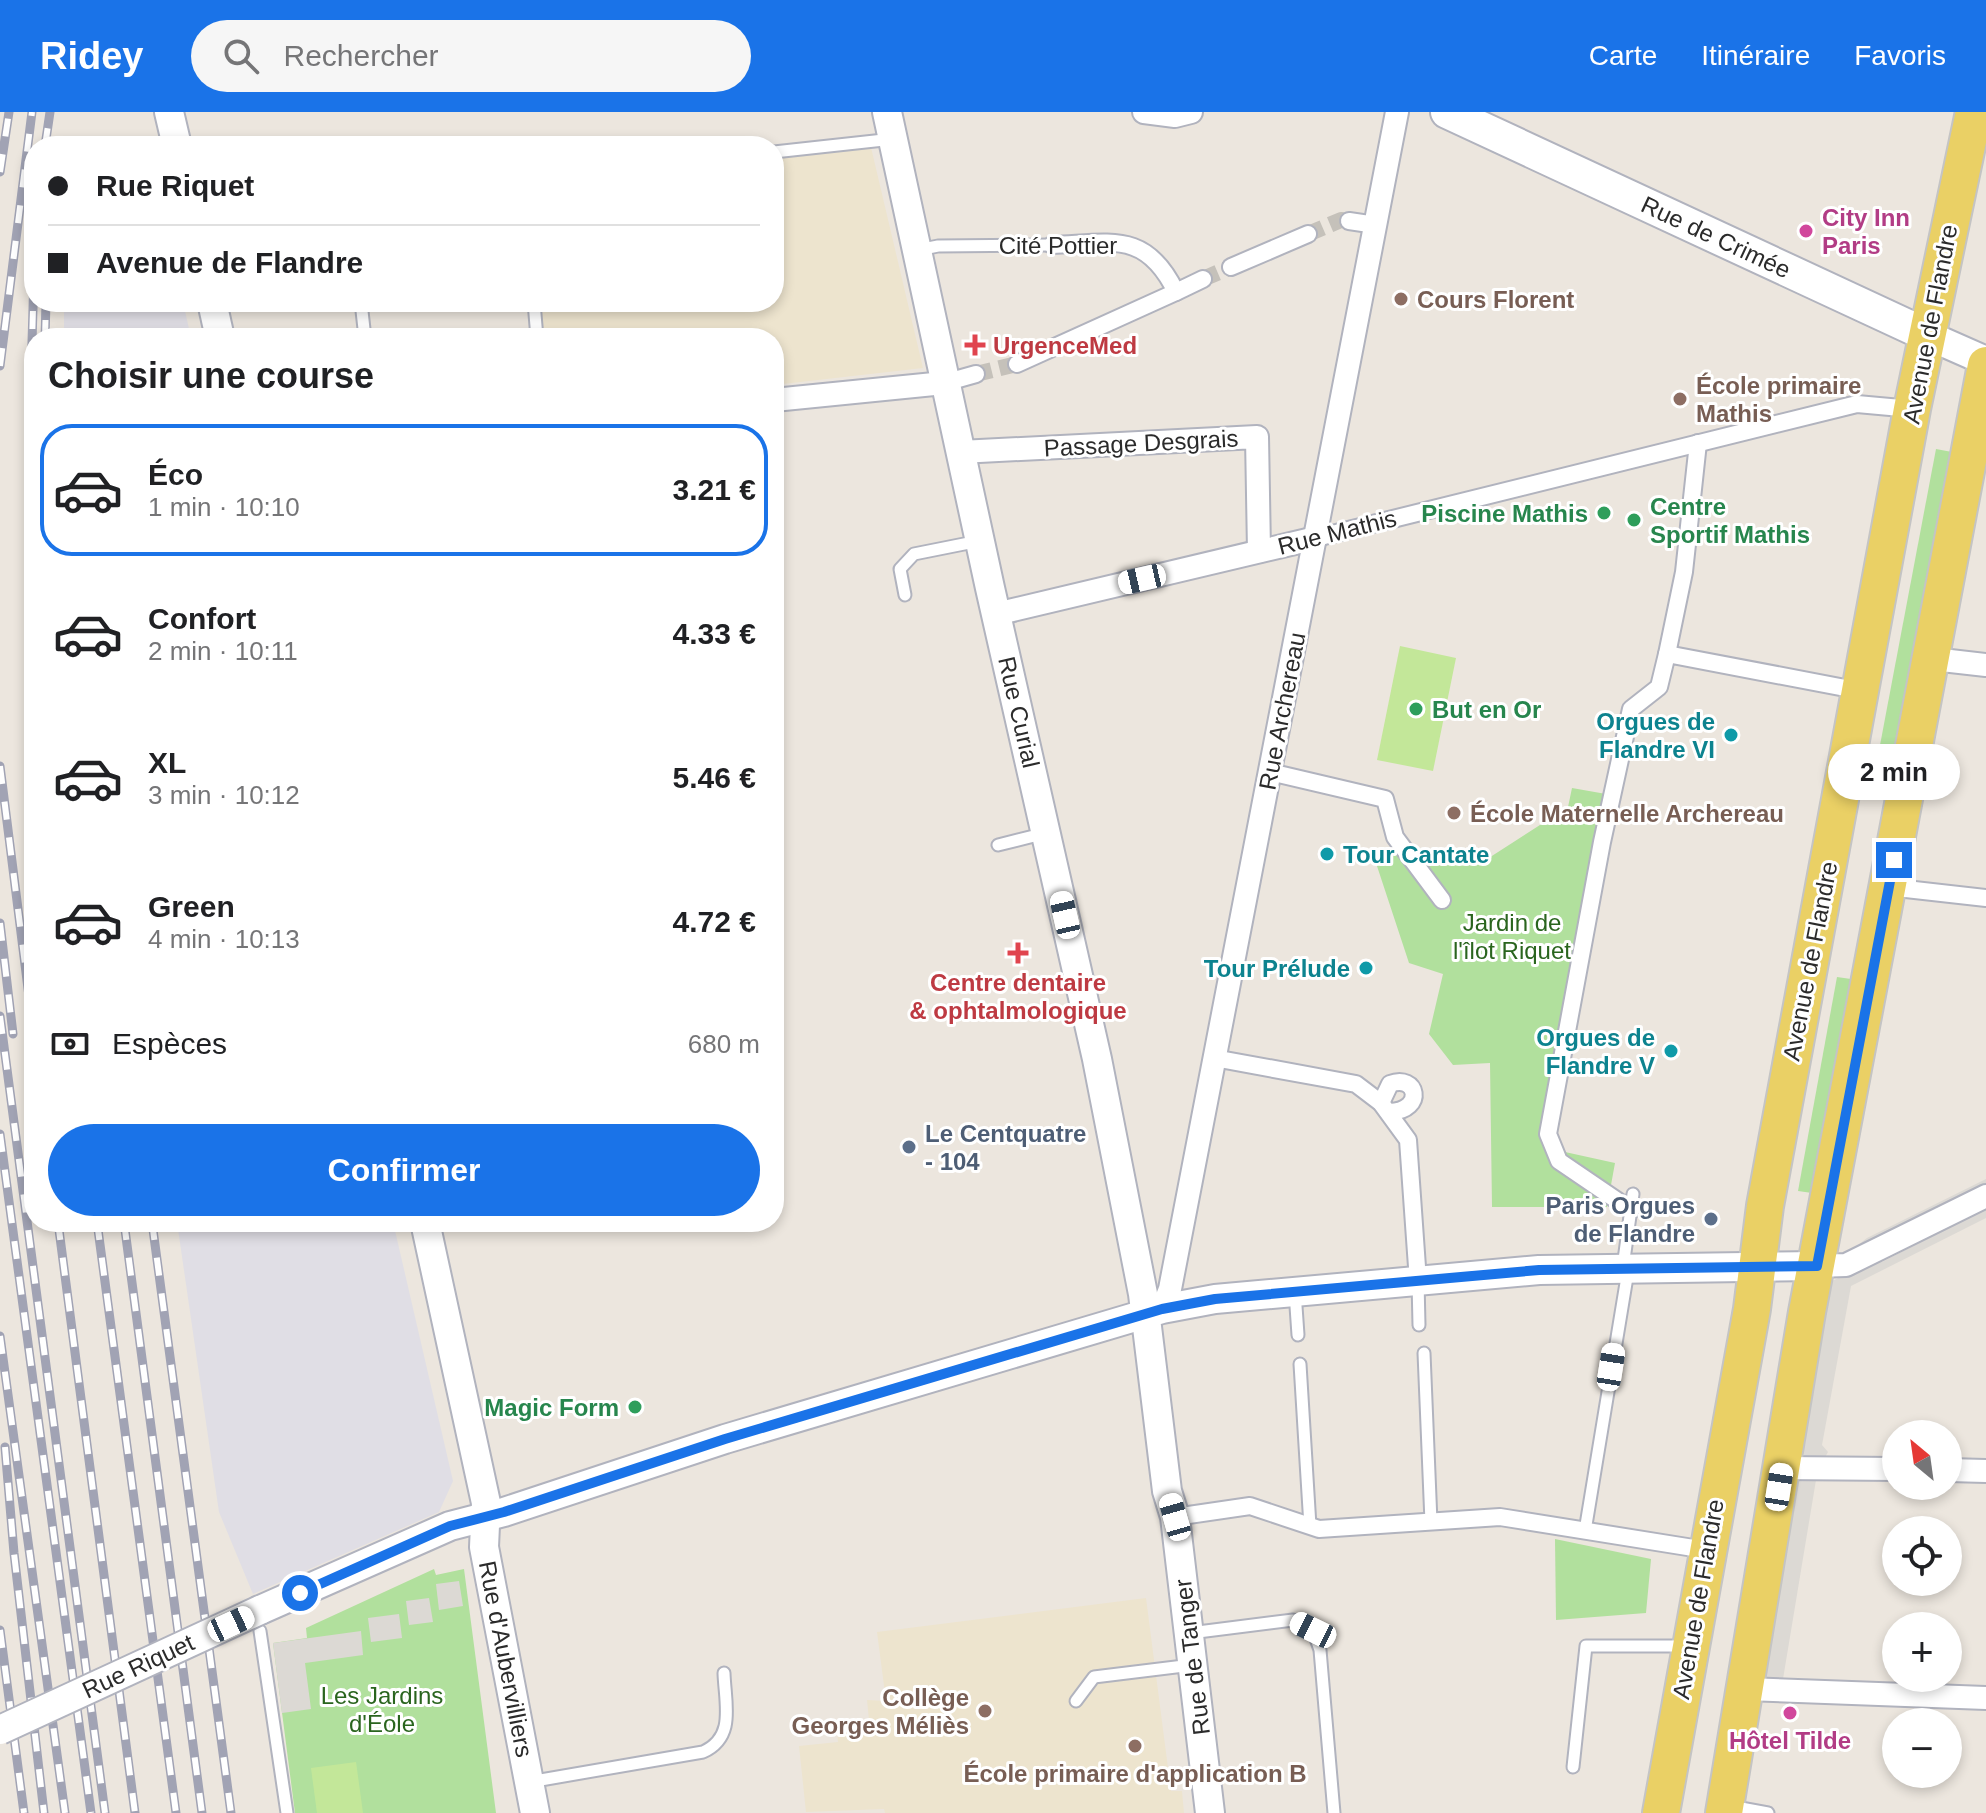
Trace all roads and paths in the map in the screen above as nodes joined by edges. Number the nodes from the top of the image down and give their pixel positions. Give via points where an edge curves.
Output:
1 (169, 112) edge
2 (1144, 112) edge
3 (1191, 112) edge
4 (1397, 112) edge
5 (1447, 112) edge
6 (1978, 114) edge
7 (890, 126) edge
8 (175, 136) edge
9 (784, 150) edge
10 (1349, 221) tunnel mouth
11 (1376, 225) junction
12 (1308, 234) tunnel mouth
13 (1052, 245) joint
14 (918, 250) junction
15 (1231, 267) tunnel mouth
16 (1203, 279) tunnel mouth
17 (1176, 292) junction
18 (1927, 335) junction
19 (1986, 363) edge
20 (1017, 364) tunnel mouth
21 (976, 374) tunnel mouth
22 (944, 383) junction
23 (784, 399) edge
24 (1912, 409) junction
25 (1698, 443) junction
26 (960, 452) junction
27 (1316, 538) junction
28 (980, 541) junction
29 (1259, 551) junction
30 (905, 595) dead end
31 (996, 614) junction
32 (1667, 654) junction
33 (1933, 659) junction
34 (1986, 665) edge
35 (1861, 691) junction
36 (1270, 772) junction
37 (1046, 833) junction
38 (998, 845) dead end
39 (1888, 887) junction
40 (1986, 898) edge
41 (1442, 900) dead end
42 (1214, 1058) junction
43 (1986, 1196) edge
44 (1632, 1202) joint
45 (427, 1232) edge
46 (1757, 1266) junction
47 (1817, 1266) junction
48 (1626, 1268) junction
49 (1418, 1281) junction
50 (1295, 1291) junction
51 (1153, 1310) junction
52 (1419, 1325) dead end
53 (1298, 1335) dead end
54 (1424, 1353) dead end
55 (1300, 1364) dead end
56 (1782, 1468) junction
57 (1882, 1469) edge
58 (1962, 1470) edge
59 (1986, 1471) edge
60 (485, 1516) junction
61 (1175, 1517) junction
62 (1431, 1522) junction
63 (1310, 1526) junction
64 (1585, 1531) junction
65 (1706, 1550) junction
66 (260, 1621) junction
67 (1189, 1633) junction
68 (1689, 1646) junction
69 (1193, 1665) junction
70 (724, 1673) dead end
71 (1746, 1689) junction
72 (1986, 1698) edge
73 (1076, 1701) dead end
74 (0, 1730) edge
75 (1573, 1767) dead end
76 (529, 1782) junction
77 (1725, 1809) edge
78 (287, 1813) edge
79 (535, 1813) edge
80 (1210, 1813) edge
81 (1334, 1813) edge
82 (1661, 1813) edge
83 (1768, 1813) edge

1 - 8 street
2 - 3 street
4 - 11 street, Rue Archereau
5 - 18 main road, Rue de Crimée
6 - 18 main road, Avenue de Flandre
7 - 9 lane
7 - 14 street, Rue Curial
10 - 11 street
11 - 27 street, Rue Archereau
12 - 15 street
13 - 14 lane, Cité Pottier
13 - 17 street, Cité Pottier via 1122,243 1143,248
14 - 22 street, Rue Curial
16 - 17 street
17 - 20 street
18 - 19 street, Rue de Crimée
18 - 24 main road, Avenue de Flandre
19 - 33 main road
21 - 22 street
22 - 23 street
22 - 26 street, Rue Curial
24 - 25 street, Rue Mathis via 1857,404
24 - 35 main road, Avenue de Flandre
25 - 27 street, Rue Mathis
25 - 32 street via 1684,572
26 - 28 street, Rue Curial
26 - 29 street, Passage Desgrais via 1257,437
27 - 29 street, Rue Mathis
27 - 36 street, Rue Archereau
28 - 30 lane via 914,554 900,569
28 - 31 street, Rue Curial
29 - 31 street, Rue Mathis
31 - 37 street, Rue Curial
32 - 35 street
32 - 44 street via 1659,687 1631,709 1548,1134 1559,1161
33 - 34 street
33 - 39 main road
35 - 46 main road, Avenue de Flandre
36 - 41 street via 1385,799 1392,829
36 - 42 street, Rue Archereau
37 - 38 lane
37 - 51 street, Rue Curial
39 - 40 street
39 - 47 main road
42 - 49 street via 1356,1084 1385,1108 1408,1140
42 - 51 street, Rue Archereau via 1170,1289
43 - 47 street, Rue Riquet via 1846,1265
44 - 48 lane
45 - 60 street, Rue d'Aubervilliers
46 - 47 street, Rue Riquet
46 - 48 street, Rue Riquet
46 - 65 main road, Avenue de Flandre
47 - 56 main road
48 - 49 street, Rue Riquet
48 - 64 lane
49 - 50 street, Rue Riquet
49 - 52 lane
50 - 51 street, Rue Riquet
50 - 53 lane
51 - 60 street, Rue Riquet
51 - 61 street, Rue de Tanger via 1167,1491
54 - 62 lane
55 - 63 lane
56 - 57 street
56 - 71 main road
58 - 59 street
60 - 66 street, Rue Riquet via 450,1526
60 - 76 street, Rue d'Aubervilliers via 484,1547
61 - 63 street via 1250,1506
61 - 67 street, Rue de Tanger
62 - 63 street
62 - 64 street via 1500,1517
64 - 65 street
65 - 68 main road, Avenue de Flandre
66 - 74 street, Rue Riquet, bridge
66 - 78 lane
67 - 69 street, Rue de Tanger
67 - 81 lane via 1293,1620 1313,1630 1320,1650
68 - 75 lane via 1586,1646
68 - 82 main road, Avenue de Flandre
69 - 73 lane via 1094,1677
69 - 80 street, Rue de Tanger
70 - 76 lane via 727,1729 714,1747
71 - 72 street
71 - 77 main road
76 - 79 street, Rue d'Aubervilliers
77 - 83 lane

